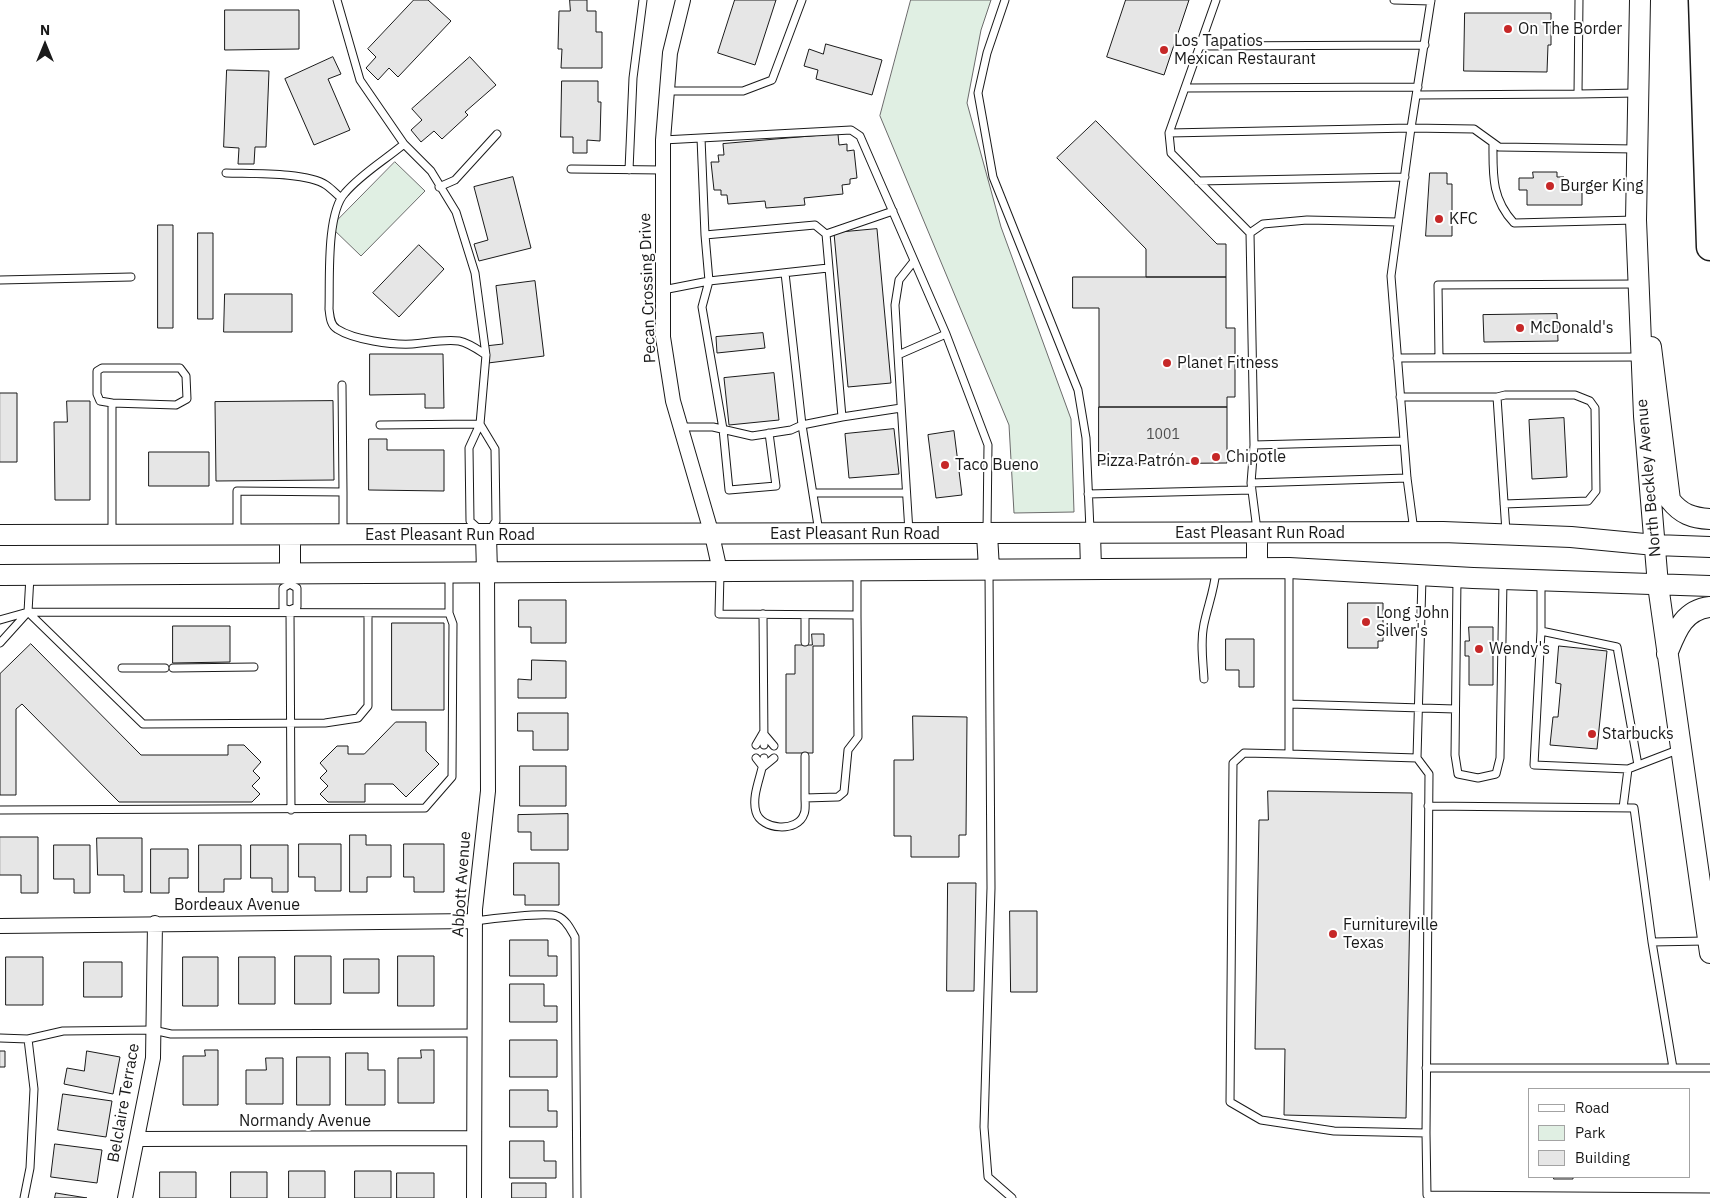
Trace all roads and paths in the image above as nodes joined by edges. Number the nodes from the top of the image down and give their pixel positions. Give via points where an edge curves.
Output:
1 (337, 0) edge
2 (643, 0) edge
3 (683, 0) edge
4 (802, 0) edge
5 (1005, 0) edge
6 (1216, 0) edge
7 (1394, 0) edge
8 (1431, 0) edge
9 (1579, 0) edge
10 (1640, 0) edge
11 (1702, 0) edge
12 (1424, 45) junction
13 (1199, 46) junction
14 (1185, 88) junction
15 (667, 91) junction
16 (1417, 91) junction
17 (1637, 93) junction
18 (1578, 94) junction
19 (1412, 128) junction
20 (1169, 133) junction
21 (497, 134) dead end
22 (701, 138) junction
23 (663, 140) junction
24 (1493, 143) junction
25 (404, 144) junction
26 (1636, 149) junction
27 (571, 169) dead end
28 (629, 170) junction
29 (663, 170) junction
30 (226, 173) dead end
31 (1405, 177) junction
32 (1198, 181) junction
33 (439, 187) junction
34 (341, 198) junction
35 (893, 211) junction
36 (1636, 220) junction
37 (1398, 222) junction
38 (826, 234) junction
39 (1250, 234) junction
40 (705, 235) junction
41 (1710, 247) edge
42 (914, 261) junction
43 (828, 268) junction
44 (785, 273) junction
45 (132, 277) dead end
46 (0, 280) edge
47 (710, 281) junction
48 (1638, 284) junction
49 (663, 290) junction
50 (1639, 321) junction
51 (946, 334) junction
52 (486, 355) junction
53 (898, 356) junction
54 (1640, 357) junction
55 (1397, 358) junction
56 (1439, 358) junction
57 (342, 385) dead end
58 (1400, 398) junction
59 (1497, 398) junction
60 (112, 403) junction
61 (901, 408) junction
62 (842, 417) junction
63 (480, 424) junction
64 (380, 425) dead end
65 (802, 425) junction
66 (680, 427) junction
67 (723, 429) junction
68 (769, 433) junction
69 (1404, 441) junction
70 (1254, 446) junction
71 (1407, 478) junction
72 (1252, 486) junction
73 (343, 492) junction
74 (812, 493) junction
75 (906, 493) junction
76 (1088, 494) junction
77 (1504, 504) junction
78 (1710, 519) edge
79 (1090, 533) junction
80 (1257, 533) junction
81 (909, 534) junction
82 (987, 534) junction
83 (1414, 534) junction
84 (0, 535) edge
85 (112, 535) junction
86 (237, 535) junction
87 (290, 535) junction
88 (343, 535) junction
89 (486, 535) junction
90 (712, 535) junction
91 (820, 535) junction
92 (1506, 535) junction
93 (1655, 545) junction
94 (1710, 548) edge
95 (1216, 568) junction
96 (1258, 568) junction
97 (1289, 568) junction
98 (989, 569) junction
99 (1091, 569) junction
100 (857, 570) junction
101 (720, 571) junction
102 (449, 572) junction
103 (487, 572) junction
104 (0, 575) edge
105 (30, 575) junction
106 (1422, 575) junction
107 (1457, 577) junction
108 (290, 579) junction
109 (1503, 579) junction
110 (1541, 580) junction
111 (1658, 585) junction
112 (1710, 586) edge
113 (1702, 610) edge
114 (28, 612) junction
115 (290, 612) junction
116 (368, 613) junction
117 (449, 613) junction
118 (763, 614) junction
119 (805, 615) junction
120 (857, 616) junction
121 (0, 620) edge
122 (1541, 631) junction
123 (0, 642) edge
124 (805, 642) dead end
125 (1667, 654) junction
126 (254, 667) dead end
127 (122, 668) dead end
128 (1204, 678) dead end
129 (1289, 704) junction
130 (1418, 708) junction
131 (1454, 709) junction
132 (290, 725) junction
133 (763, 733) junction
134 (756, 745) dead end
135 (764, 745) dead end
136 (774, 746) dead end
137 (1682, 748) junction
138 (1289, 754) junction
139 (805, 756) dead end
140 (756, 758) dead end
141 (764, 758) dead end
142 (774, 758) dead end
143 (1417, 758) junction
144 (1638, 765) junction
145 (763, 767) junction
146 (1628, 769) junction
147 (805, 798) junction
148 (1428, 806) junction
149 (1623, 808) junction
150 (0, 810) edge
151 (291, 810) junction
152 (475, 921) junction
153 (155, 923) junction
154 (0, 926) edge
155 (1652, 942) junction
156 (1709, 947) edge
157 (153, 1030) junction
158 (474, 1033) junction
159 (0, 1038) edge
160 (28, 1039) junction
161 (1426, 1068) junction
162 (1673, 1068) junction
163 (1710, 1068) edge
164 (1426, 1133) junction
165 (474, 1138) junction
166 (137, 1139) junction
167 (1710, 1197) edge
168 (24, 1198) edge
169 (125, 1198) edge
170 (474, 1198) edge
171 (577, 1198) edge
172 (1012, 1198) edge

1 - 25 lane via 360,80
2 - 28 lane via 633,78
3 - 15 street, Pecan Crossing Drive via 670,52
4 - 15 lane via 772,80 744,91
5 - 76 lane via 987,53 978,93 993,177 1078,390 1086,438
6 - 13 lane
7 - 8 lane
8 - 12 lane
9 - 18 lane
10 - 17 main road, North Beckley Avenue
11 - 41 highway
12 - 13 lane
12 - 16 lane
13 - 14 lane
14 - 16 lane
14 - 20 lane
15 - 23 street, Pecan Crossing Drive
16 - 18 lane
16 - 19 lane
17 - 18 lane
17 - 26 main road, North Beckley Avenue
19 - 20 lane
19 - 24 lane via 1474,130
19 - 31 lane
20 - 32 lane via 1171,153
21 - 33 lane via 454,180
22 - 23 lane
22 - 35 lane via 851,130 860,136
22 - 40 lane
23 - 29 street, Pecan Crossing Drive
24 - 26 lane via 1499,147
24 - 36 lane via 1493,182 1502,210 1514,222
25 - 33 lane via 431,171
25 - 34 lane
26 - 36 main road, North Beckley Avenue
27 - 28 lane
28 - 29 lane
29 - 49 street, Pecan Crossing Drive
30 - 34 lane via 302,178 325,184
31 - 32 lane
31 - 37 lane
32 - 39 lane
33 - 52 lane via 456,212 475,273
34 - 52 lane via 332,222 328,309 336,329 385,343 468,343
35 - 38 lane
35 - 42 lane
36 - 48 main road, North Beckley Avenue
37 - 39 lane via 1307,220 1263,224
37 - 55 lane via 1390,276
38 - 40 lane via 815,225
38 - 43 lane
39 - 70 lane
40 - 47 lane
42 - 51 lane
42 - 53 lane via 899,280 895,306
43 - 44 lane
43 - 62 lane
44 - 47 lane
44 - 65 lane
45 - 46 lane
47 - 49 lane
47 - 67 lane via 702,307
48 - 50 main road, North Beckley Avenue
48 - 56 lane via 1438,285
49 - 66 street, Pecan Crossing Drive via 663,337
50 - 54 main road, North Beckley Avenue
50 - 78 main road via 1652,349 1670,500 1688,516
51 - 53 lane
51 - 82 lane via 988,445
52 - 63 lane
53 - 61 lane
54 - 56 lane
54 - 93 main road, North Beckley Avenue
55 - 56 lane
55 - 58 lane
57 - 73 lane
58 - 59 lane
58 - 69 lane
59 - 77 lane
59 - 77 lane via 1505,395 1575,395 1590,401 1595,408 1596,491 1588,501
60 - 60 lane via 176,405 187,399 186,376 180,368 102,368 98,371 98,394 100,401
60 - 85 lane
61 - 62 lane
61 - 75 lane
62 - 65 lane
63 - 64 lane
63 - 89 lane via 495,449 496,521
63 - 89 lane via 469,448 470,520
65 - 68 lane
65 - 74 lane
66 - 67 lane
66 - 90 street, Pecan Crossing Drive
67 - 68 lane via 752,436
67 - 68 lane via 729,490 776,486
69 - 70 lane
69 - 71 lane
70 - 72 lane
71 - 72 lane
71 - 83 lane
72 - 76 lane
72 - 80 lane
73 - 86 lane via 237,491
73 - 88 lane
74 - 75 lane
74 - 91 lane
75 - 81 lane
76 - 79 lane
77 - 92 lane
79 - 80 main road, East Pleasant Run Road
79 - 82 main road, East Pleasant Run Road
79 - 99 main road
80 - 83 main road, East Pleasant Run Road
80 - 96 main road
81 - 82 main road, East Pleasant Run Road
81 - 91 main road, East Pleasant Run Road
82 - 98 main road
83 - 92 main road, East Pleasant Run Road
84 - 85 main road, East Pleasant Run Road
85 - 86 main road, East Pleasant Run Road
86 - 87 main road, East Pleasant Run Road
87 - 88 main road, East Pleasant Run Road
87 - 108 main road
88 - 89 main road, East Pleasant Run Road
89 - 90 main road, East Pleasant Run Road
89 - 103 main road
90 - 91 main road, East Pleasant Run Road
90 - 101 street, Pecan Crossing Drive
92 - 93 main road, East Pleasant Run Road
93 - 94 main road, East Pleasant Run Road
93 - 111 main road, North Beckley Avenue
95 - 96 main road
95 - 99 main road
95 - 128 lane via 1214,592 1202,641
96 - 97 main road
97 - 106 main road
97 - 129 lane
98 - 99 main road
98 - 100 main road
98 - 172 lane via 991,888 984,1127 988,1176
100 - 101 main road
100 - 120 lane
101 - 103 main road
101 - 118 lane via 719,614
102 - 103 main road
102 - 108 main road
102 - 117 lane
103 - 152 street, Abbott Avenue via 488,792
104 - 105 main road
105 - 108 main road
105 - 114 lane
106 - 107 main road
106 - 130 lane
107 - 109 main road
107 - 131 lane
108 - 115 lane via 297,588 297,607
108 - 115 lane via 283,588 283,608
109 - 110 main road
109 - 131 lane via 1500,758 1496,774 1478,778 1458,774 1454,755
110 - 111 main road
110 - 122 lane
111 - 112 main road
111 - 125 main road, North Beckley Avenue
113 - 125 main road via 1681,623
114 - 115 lane
114 - 121 lane
114 - 123 lane
114 - 132 lane via 143,724
115 - 116 lane
115 - 132 lane
116 - 117 lane
116 - 132 lane via 368,706 358,718
117 - 151 lane via 453,624 452,777 425,808
118 - 119 lane
118 - 133 lane
119 - 120 lane
119 - 124 lane
120 - 147 lane via 858,737 848,750 844,792 838,797
122 - 144 lane via 1617,647
122 - 146 lane via 1534,765
125 - 137 main road, North Beckley Avenue
126 - 127 lane
129 - 130 lane
129 - 138 lane
130 - 131 lane
130 - 143 lane
132 - 151 lane
133 - 134 lane
133 - 135 lane
133 - 136 lane
137 - 144 lane
137 - 156 main road, North Beckley Avenue
138 - 143 lane
138 - 164 lane via 1244,753 1232,763 1230,1102 1261,1120 1334,1131
139 - 147 lane
140 - 145 lane
141 - 145 lane
142 - 145 lane
143 - 148 lane via 1429,774
144 - 146 lane
145 - 147 lane via 754,803 761,821 772,826 798,822 804,814
146 - 149 lane
148 - 149 lane
148 - 161 lane
149 - 155 lane via 1634,808
150 - 151 lane
152 - 153 street, Bordeaux Avenue
152 - 158 street, Abbott Avenue
152 - 171 lane via 498,917 557,916 575,937
153 - 154 street, Bordeaux Avenue
153 - 157 street, Belclaire Terrace
155 - 156 lane
155 - 162 lane
157 - 158 lane via 171,1034
157 - 160 lane via 63,1031
157 - 166 street, Belclaire Terrace via 153,1058
158 - 165 street, Abbott Avenue
159 - 160 lane
160 - 168 lane via 34,1089 30,1168
161 - 162 lane
161 - 164 lane
162 - 163 lane
164 - 167 lane via 1427,1195
165 - 166 street, Normandy Avenue
165 - 170 street, Abbott Avenue
166 - 169 street, Belclaire Terrace

